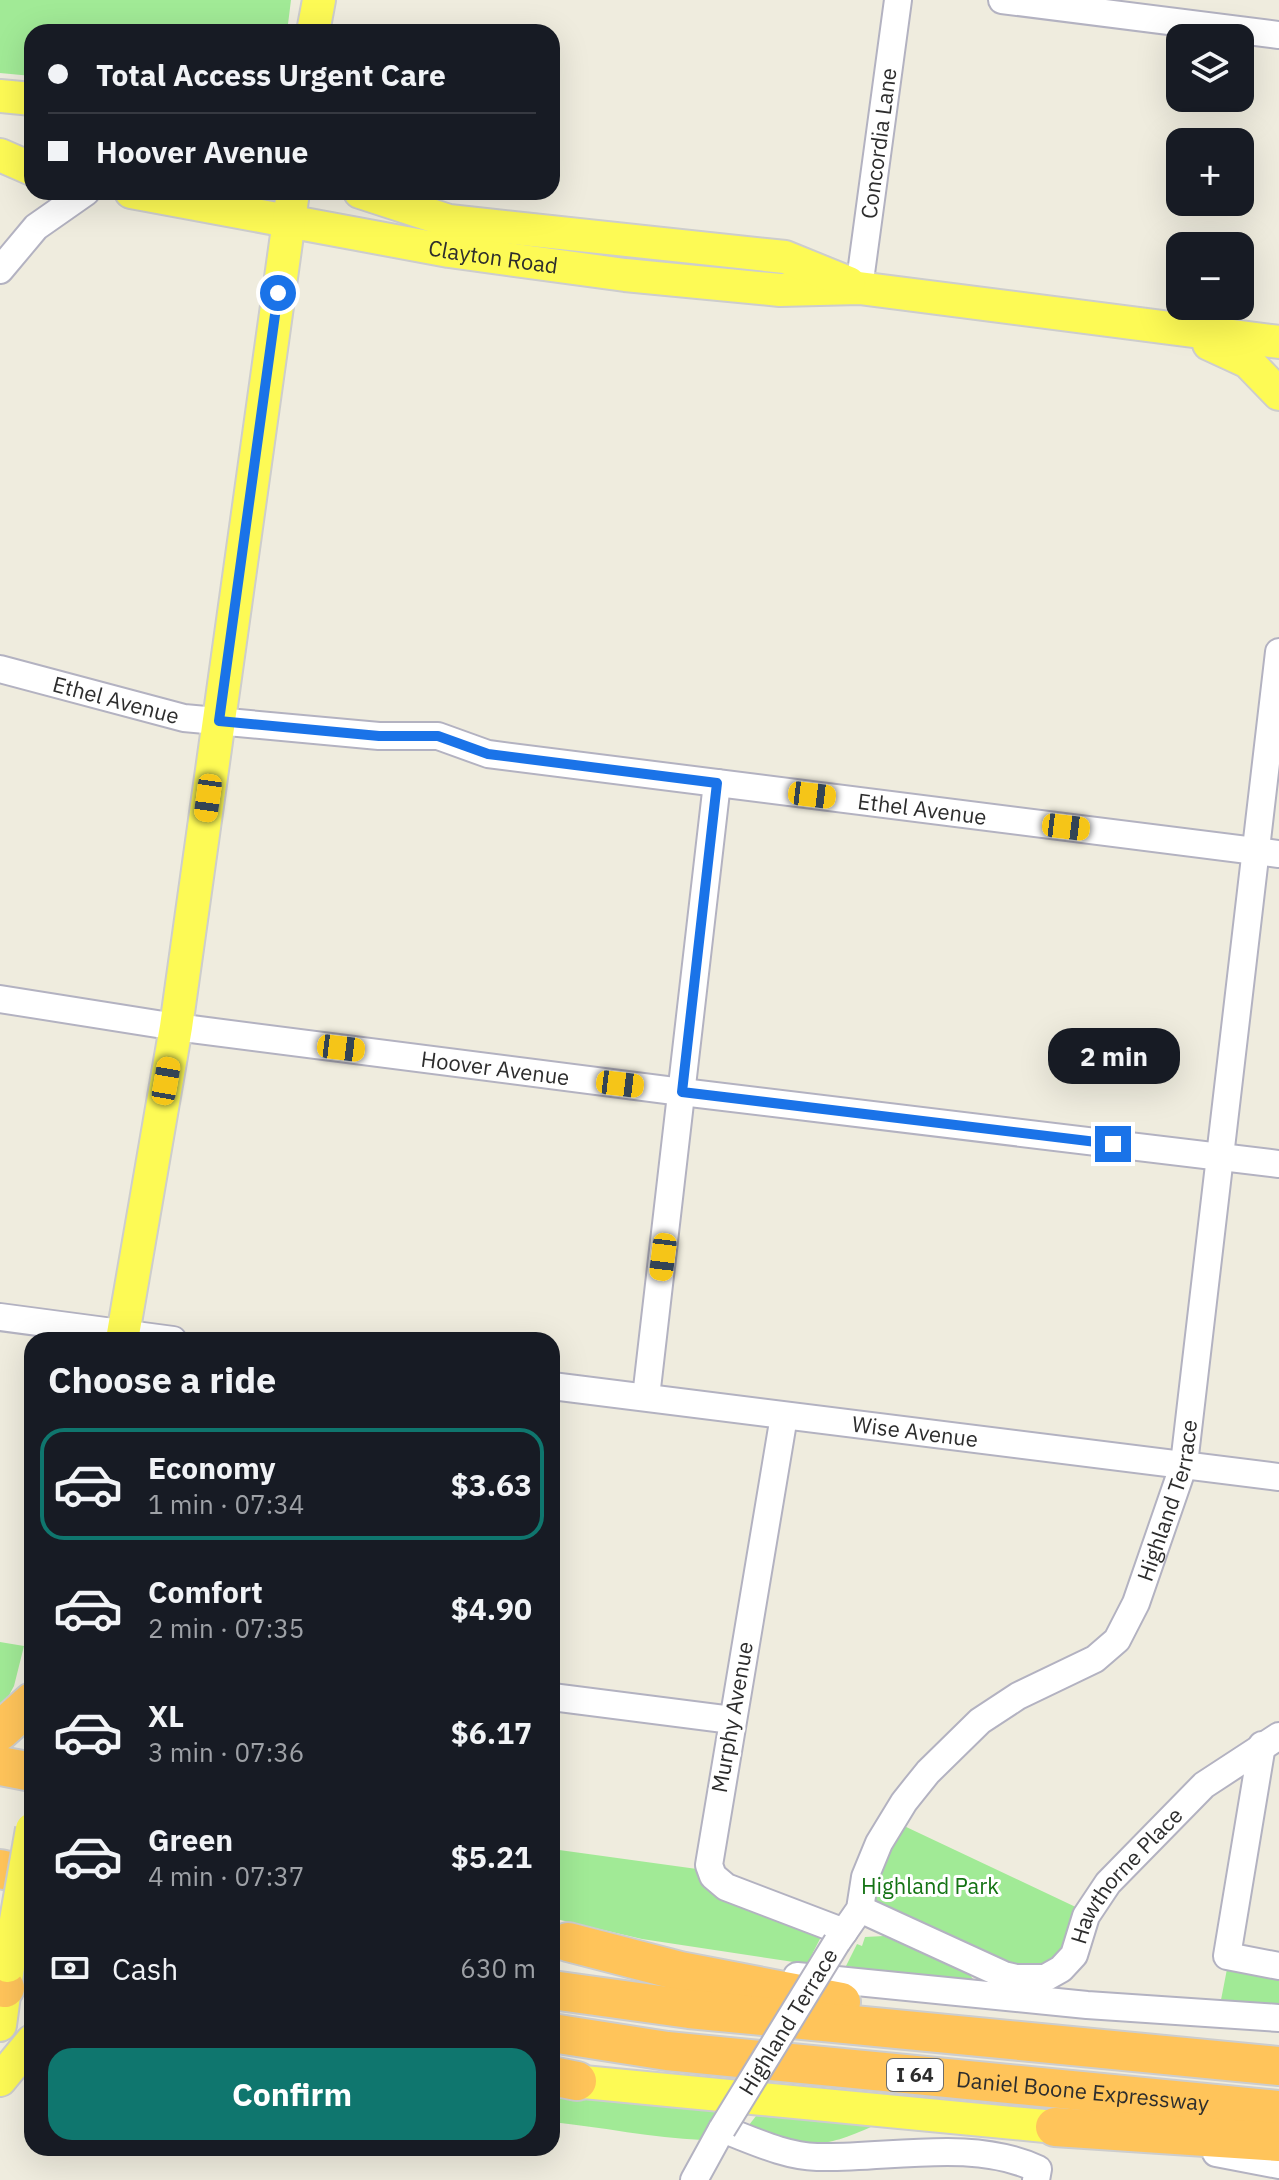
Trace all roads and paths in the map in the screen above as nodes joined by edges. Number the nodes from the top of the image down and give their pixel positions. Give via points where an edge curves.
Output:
1 (319, 0) edge
2 (898, 0) edge
3 (1002, 0) edge
4 (314, 24) edge
5 (1279, 35) edge
6 (0, 96) edge
7 (24, 98) edge
8 (0, 155) edge
9 (24, 166) edge
10 (75, 200) edge
11 (222, 200) edge
12 (385, 200) edge
13 (291, 206) edge
14 (0, 270) edge
15 (859, 288) junction
16 (1164, 328) junction
17 (1279, 342) edge
18 (1279, 394) edge
19 (1279, 652) edge
20 (0, 669) edge
21 (219, 721) junction
22 (717, 783) junction
23 (1267, 853) edge
24 (0, 999) edge
25 (176, 1027) junction
26 (682, 1092) junction
27 (1222, 1156) junction
28 (1279, 1164) edge
29 (0, 1317) edge
30 (92, 1332) edge
31 (124, 1332) edge
32 (560, 1387) edge
33 (646, 1397) junction
34 (784, 1416) junction
35 (1184, 1464) junction
36 (1279, 1477) edge
37 (560, 1698) edge
38 (24, 1709) edge
39 (732, 1720) junction
40 (0, 1731) edge
41 (1271, 1740) edge
42 (0, 1766) edge
43 (24, 1770) edge
44 (0, 1869) edge
45 (24, 1874) edge
46 (24, 1888) edge
47 (860, 1909) junction
48 (0, 1914) edge
49 (24, 1919) edge
50 (840, 1937) junction
51 (560, 1940) edge
52 (1279, 1966) edge
53 (11, 1983) edge
54 (560, 1991) edge
55 (1279, 2018) edge
56 (0, 2025) edge
57 (560, 2034) edge
58 (1002, 2039) junction
59 (24, 2051) edge
60 (1279, 2066) edge
61 (560, 2079) edge
62 (0, 2080) edge
63 (1279, 2110) edge
64 (1055, 2127) junction
65 (722, 2129) junction
66 (1279, 2142) edge
67 (1279, 2165) edge
68 (1037, 2175) edge
69 (694, 2180) edge

1 - 4 main road
2 - 15 street, Concordia Lane
3 - 5 street
6 - 7 main road
8 - 9 main road
10 - 14 street via 36,227
11 - 13 main road, Clayton Road
12 - 15 main road, Clayton Road via 449,221 785,257
13 - 15 main road, Clayton Road via 449,251 780,290
13 - 21 main road
15 - 16 main road, Clayton Road
16 - 17 main road, Clayton Road
16 - 18 main road via 1234,353
19 - 23 street, Highland Terrace
20 - 21 street, Ethel Avenue via 184,718
21 - 22 street, Ethel Avenue via 379,736 438,736 488,754
21 - 25 main road
22 - 23 street, Ethel Avenue
22 - 26 street
23 - 27 street, Highland Terrace
24 - 25 street, Hoover Avenue
25 - 26 street, Hoover Avenue
25 - 31 main road
26 - 27 street, Hoover Avenue
26 - 33 street
27 - 28 street, Hoover Avenue
27 - 35 street, Highland Terrace
29 - 30 street
32 - 33 street, Wise Avenue
33 - 34 street, Wise Avenue
34 - 35 street, Wise Avenue
34 - 39 street, Murphy Avenue
35 - 36 street, Wise Avenue
35 - 47 street, Highland Terrace via 1136,1603 1117,1640 1095,1659 1018,1696 952,1746 904,1802 879,1843 865,1877
37 - 39 street
38 - 40 highway
39 - 50 street, Murphy Avenue via 711,1841 713,1876 726,1887
41 - 47 street, Hawthorne Place via 1204,1785 1108,1883 1086,1916 1074,1955 1053,1975 1004,1975
41 - 52 street, Hawthorne Place via 1227,1956
42 - 43 highway
44 - 45 highway
46 - 53 main road, bridge
47 - 50 street, Highland Terrace
48 - 49 highway
50 - 65 street, Highland Terrace, bridge
51 - 55 street via 840,1981
51 - 58 highway via 680,1971 938,2014
53 - 56 main road
54 - 58 highway, Daniel Boone Expressway / I 64
57 - 63 highway, Daniel Boone Expressway / I 64 via 667,2051
58 - 60 highway, Daniel Boone Expressway / I 64
59 - 62 main road
61 - 64 main road
64 - 66 highway
64 - 67 street
65 - 68 street via 791,2154 816,2157 907,2152 1011,2156
65 - 69 street, Highland Terrace

